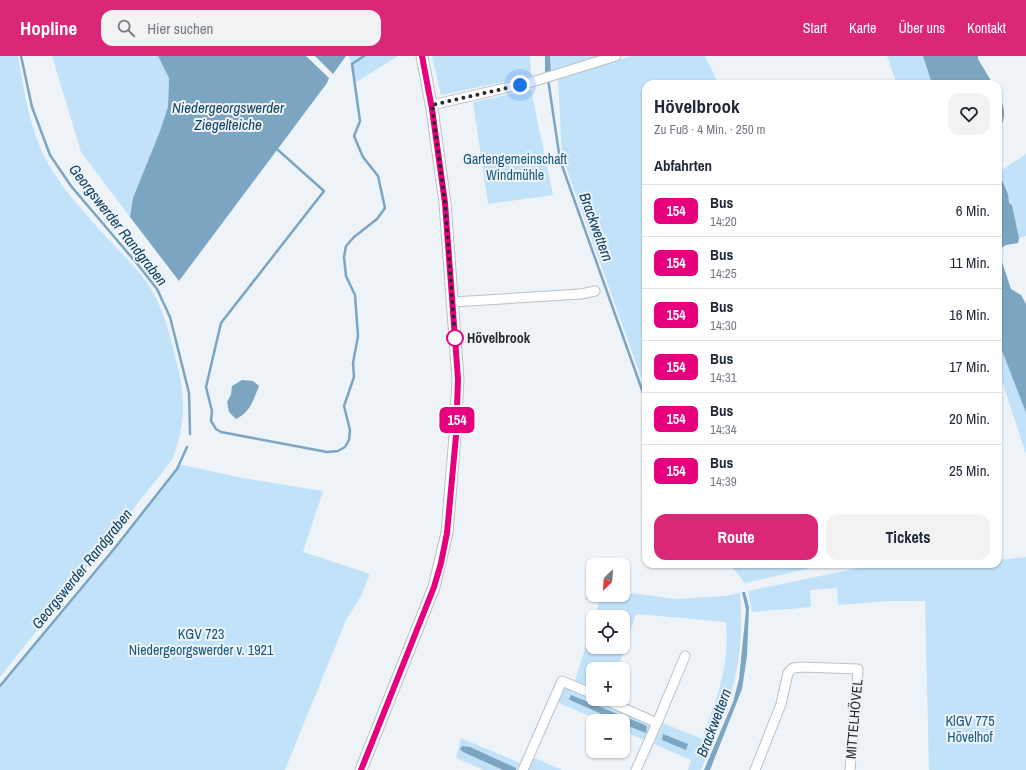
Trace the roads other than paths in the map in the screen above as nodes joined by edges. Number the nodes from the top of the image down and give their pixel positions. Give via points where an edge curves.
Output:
1 (422, 56) edge
2 (616, 56) edge
3 (432, 105) junction
4 (595, 291) dead end
5 (453, 302) junction
6 (685, 656) dead end
7 (586, 691) edge
8 (619, 706) edge
9 (657, 722) junction
10 (361, 770) edge
11 (523, 770) edge
12 (636, 770) edge
13 (755, 770) edge
14 (850, 770) edge

1 - 3 street
2 - 3 street via 544,79
3 - 5 street via 445,203
4 - 5 street
5 - 10 street via 458,379 447,533 432,594
6 - 9 street
7 - 11 street via 562,681
8 - 9 street
9 - 12 street
13 - 14 street, MITTELHÖVEL via 781,704 788,673 801,666 858,669

